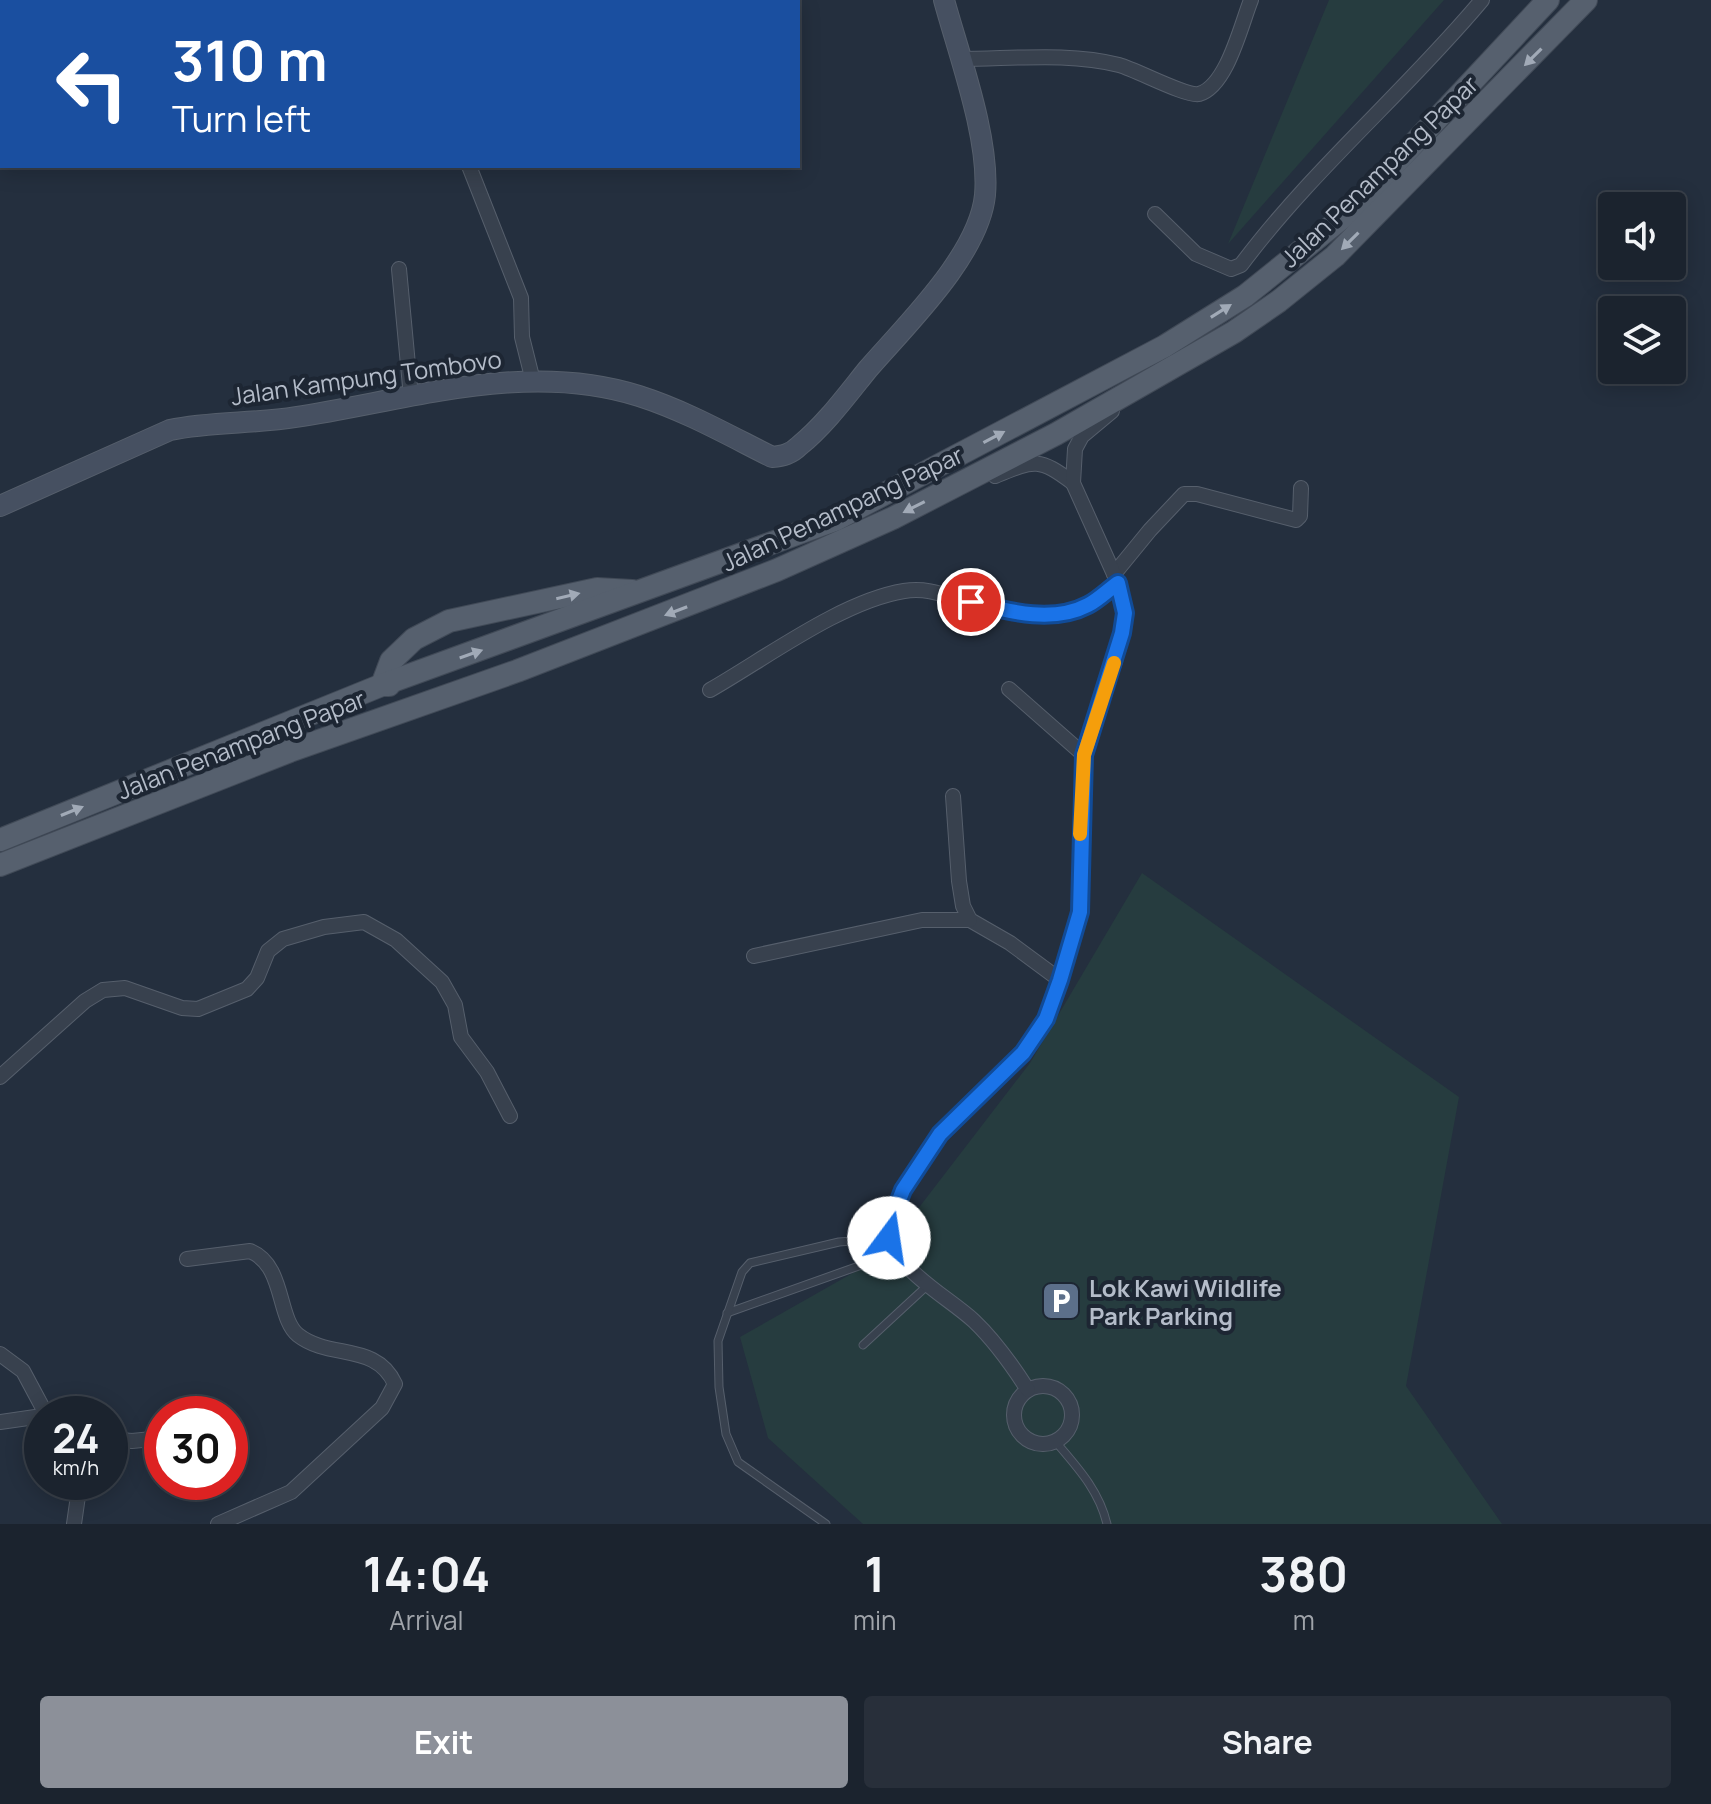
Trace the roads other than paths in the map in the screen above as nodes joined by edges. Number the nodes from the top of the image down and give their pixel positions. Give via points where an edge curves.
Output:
1 (944, 0) edge
2 (1251, 0) edge
3 (1482, 0) edge
4 (1548, 0) edge
5 (1586, 0) edge
6 (960, 59) junction
7 (470, 168) edge
8 (1155, 214) dead end
9 (399, 269) dead end
10 (533, 381) junction
11 (1148, 382) junction
12 (411, 397) junction
13 (1073, 483) junction
14 (1301, 488) dead end
15 (943, 492) junction
16 (0, 506) edge
17 (1116, 578) junction
18 (643, 591) junction
19 (517, 671) junction
20 (382, 685) junction
21 (1009, 689) dead end
22 (710, 690) dead end
23 (1084, 755) junction
24 (953, 796) dead end
25 (0, 840) edge
26 (0, 865) edge
27 (970, 920) junction
28 (754, 956) dead end
29 (1060, 980) junction
30 (0, 1077) edge
31 (510, 1116) dead end
32 (889, 1238) junction
33 (898, 1252) junction
34 (187, 1259) dead end
35 (929, 1284) junction
36 (727, 1313) junction
37 (863, 1345) dead end
38 (0, 1354) edge
39 (1028, 1390) junction
40 (35, 1396) edge
41 (24, 1418) edge
42 (0, 1422) edge
43 (1055, 1441) junction
44 (77, 1500) edge
45 (74, 1524) edge
46 (218, 1524) edge
47 (826, 1524) edge
48 (1107, 1524) edge

1 - 6 street, Jalan Kampung Tombovo
2 - 6 street via 1225,68 1212,86 1197,94 1105,62
3 - 8 street via 1299,193 1241,265 1231,269 1196,254
18 -> 4 main road, Jalan Penampang Papar via 835,520 1165,346 1245,296 1352,210
5 -> 11 main road, Jalan Penampang Papar via 1335,256 1234,332
6 - 10 street, Jalan Kampung Tombovo via 983,152 982,212 971,237 929,296 800,446 772,457 638,395 586,384
7 - 10 street via 521,298 522,337
9 - 12 street
10 - 12 street, Jalan Kampung Tombovo
11 - 13 street via 1082,436 1075,449
11 - 15 main road, Jalan Penampang Papar
12 - 16 street, Jalan Kampung Tombovo via 296,417 170,430
13 - 15 street via 1040,462
13 - 17 street
14 - 17 street via 1296,520 1184,494
15 -> 19 main road, Jalan Penampang Papar via 777,570
17 - 22 street via 1087,606 1056,614 1016,613 930,590 877,597 836,615
17 - 23 street via 1125,613 1122,633
20 -> 18 main road, Jalan Penampang Papar
20 -> 18 main road via 391,661 414,639 449,621 597,589
19 - 20 main road
19 - 26 main road, Jalan Penampang Papar via 290,751
25 -> 20 main road, Jalan Penampang Papar
21 - 23 street
23 - 29 street via 1080,912
24 - 27 street via 959,881
27 - 28 street via 922,920
27 - 29 street
29 - 32 street via 1046,1019 1023,1053 932,1145 903,1190
30 - 31 street via 103,990 125,988 198,1009 247,989 268,951 283,939 364,922 396,940 442,982 455,1005 461,1037
32 - 33 street
32 - 36 lane via 839,1242 750,1263
33 - 35 street
33 - 36 lane
34 - 46 street via 259,1254 295,1334 320,1347 364,1354 389,1371 395,1384 382,1408 291,1492
35 - 37 lane
35 - 39 street via 990,1338
36 - 47 lane via 718,1341 719,1387 732,1450 747,1469
38 - 40 street via 23,1371
39 - 43 street via 1013,1414 1017,1429 1040,1444
39 - 43 street via 1058,1390 1069,1402 1072,1417 1067,1431
41 - 42 street
43 - 48 lane via 1086,1478
44 - 45 street

